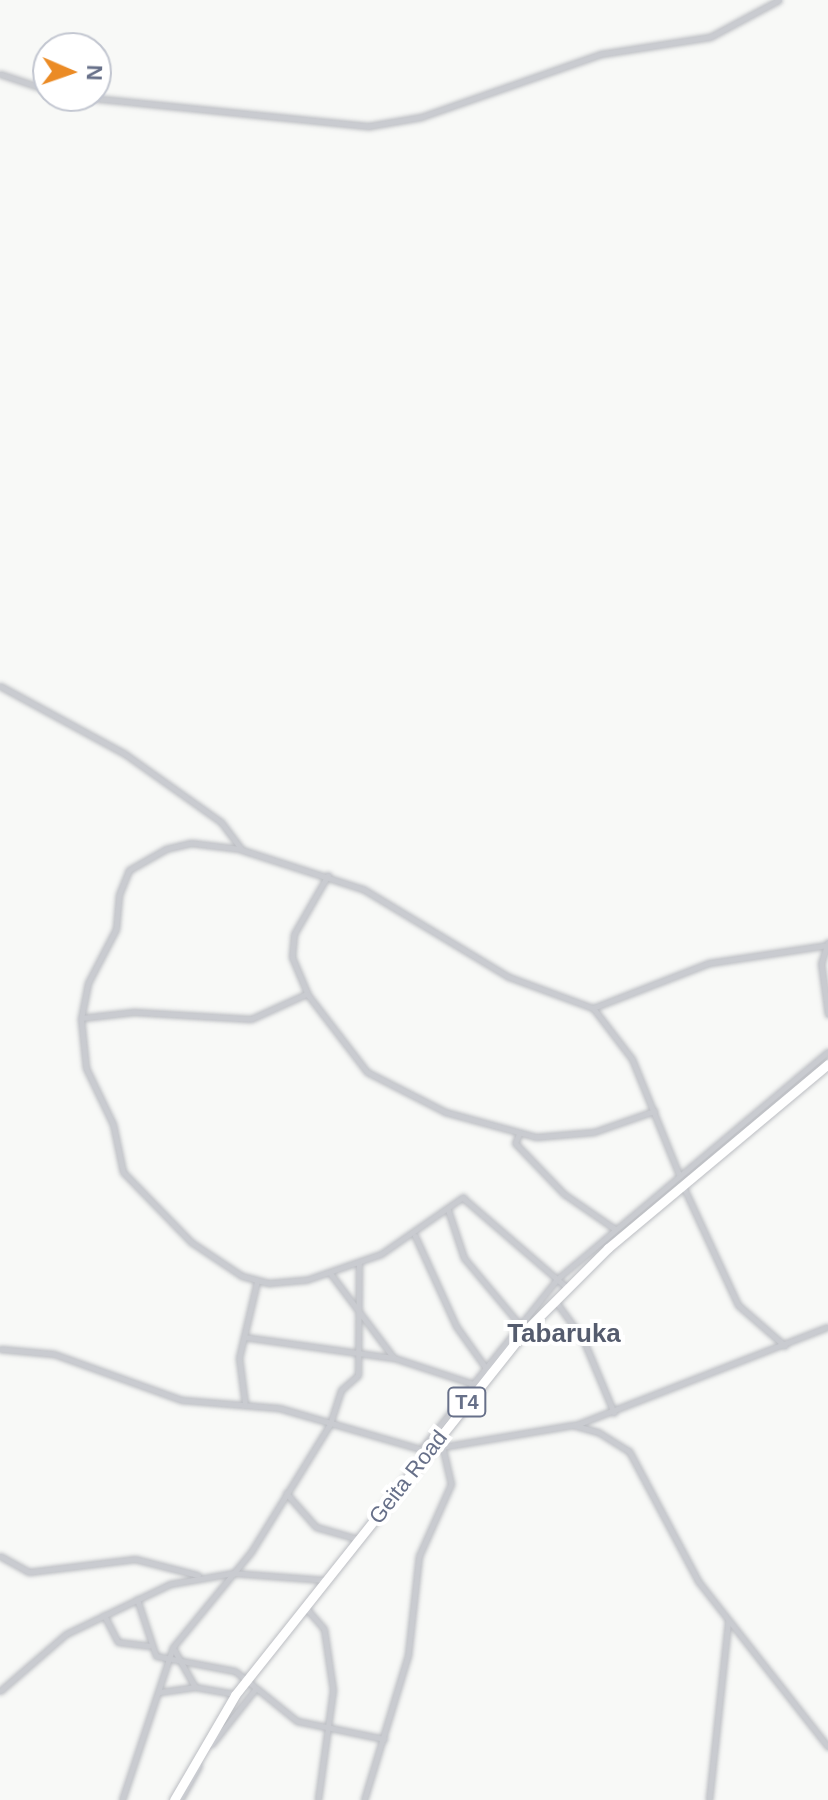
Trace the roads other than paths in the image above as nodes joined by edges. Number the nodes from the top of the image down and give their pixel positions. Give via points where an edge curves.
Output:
1 (779, 0) edge
2 (0, 74) edge
3 (32, 85) edge
4 (112, 100) edge
5 (0, 686) edge
6 (242, 850) junction
7 (329, 874) junction
8 (828, 944) edge
9 (307, 993) junction
10 (593, 1008) junction
11 (828, 1015) edge
12 (81, 1019) junction
13 (828, 1052) edge
14 (828, 1064) edge
15 (654, 1111) junction
16 (519, 1134) junction
17 (679, 1175) junction
18 (683, 1186) junction
19 (448, 1210) junction
20 (615, 1229) junction
21 (415, 1236) junction
22 (359, 1264) junction
23 (329, 1273) junction
24 (557, 1279) junction
25 (257, 1281) junction
26 (566, 1287) junction
27 (554, 1300) junction
28 (358, 1306) junction
29 (828, 1327) edge
30 (522, 1328) junction
31 (244, 1337) junction
32 (785, 1346) junction
33 (0, 1349) edge
34 (362, 1353) junction
35 (394, 1358) junction
36 (488, 1371) junction
37 (476, 1385) junction
38 (245, 1404) junction
39 (614, 1413) junction
40 (330, 1424) junction
41 (573, 1425) junction
42 (443, 1449) junction
43 (426, 1450) junction
44 (286, 1493) junction
45 (358, 1539) junction
46 (0, 1556) edge
47 (233, 1573) junction
48 (199, 1576) junction
49 (326, 1580) junction
50 (137, 1599) junction
51 (304, 1607) junction
52 (104, 1615) junction
53 (728, 1621) junction
54 (88, 1623) junction
55 (106, 1625) junction
56 (149, 1646) junction
57 (173, 1647) junction
58 (168, 1662) junction
59 (180, 1665) junction
60 (247, 1679) junction
61 (195, 1687) junction
62 (256, 1688) junction
63 (0, 1691) edge
64 (160, 1692) junction
65 (235, 1695) junction
66 (332, 1732) junction
67 (384, 1739) junction
68 (828, 1747) edge
69 (175, 1799) edge
70 (122, 1800) edge
71 (318, 1800) edge
72 (364, 1800) edge
73 (709, 1800) edge

1 - 4 street via 710,37 601,54 421,117 369,126
2 - 3 street
5 - 6 street via 121,751 221,822
6 - 7 street
6 - 12 street via 181,843 129,870
7 - 9 street via 294,934 292,957
7 - 10 street via 509,977
8 - 10 street via 699,966
8 - 11 street via 821,963
9 - 12 street via 251,1019 122,1012
9 - 16 street via 367,1072 445,1112 462,1111
10 - 15 street via 632,1059
12 - 25 street via 86,1068 113,1124 123,1172 185,1237
13 - 17 street
14 - 18 highway, Geita Road / T4
15 - 16 street via 573,1136
15 - 17 street
16 - 20 street via 515,1143 564,1194
17 - 20 street
18 - 26 highway, Geita Road / T4
18 - 32 street via 738,1305
19 - 21 street
19 - 24 street via 462,1197
19 - 30 street via 464,1258
20 - 24 street
21 - 22 street
21 - 36 street via 456,1326
22 - 23 street
22 - 28 street
23 - 25 street
23 - 28 street
24 - 26 street
24 - 30 street
25 - 31 street
26 - 27 highway, Geita Road / T4
27 - 30 highway, Geita Road / T4
27 - 39 street via 583,1339
28 - 34 street
28 - 35 street
29 - 32 street
30 - 36 highway, Geita Road / T4
31 - 34 street via 256,1333
31 - 38 street
32 - 39 street
33 - 38 street via 54,1354 182,1400
34 - 35 street
34 - 40 street
35 - 37 street
36 - 37 highway, Geita Road / T4
37 - 43 highway, Geita Road / T4
38 - 40 street
39 - 41 street
40 - 43 street
40 - 44 street
41 - 42 street
41 - 53 street via 629,1451 688,1564
42 - 43 street
42 - 67 street via 451,1484 419,1556 408,1655
43 - 45 highway, Geita Road / T4
44 - 45 street via 316,1527
44 - 47 street
45 - 49 highway, Geita Road / T4
46 - 48 street via 27,1571 135,1559
47 - 48 street
47 - 49 street
47 - 57 street
48 - 50 street
49 - 51 highway, Geita Road / T4
50 - 52 street
50 - 56 street
51 - 60 highway, Geita Road / T4
51 - 66 street via 324,1629
52 - 54 street
52 - 55 street
53 - 68 street
53 - 73 street
54 - 55 street
54 - 63 street
55 - 56 street via 118,1642
56 - 58 street
57 - 58 street
57 - 59 street
58 - 59 street
58 - 64 street
59 - 60 street via 224,1668
59 - 61 street
60 - 62 street
60 - 65 highway, Geita Road / T4
61 - 64 street
61 - 65 street
62 - 66 street via 297,1721
62 - 69 street via 229,1715
64 - 70 street
65 - 69 highway, Geita Road / T4
66 - 67 street
66 - 71 street
67 - 72 street

